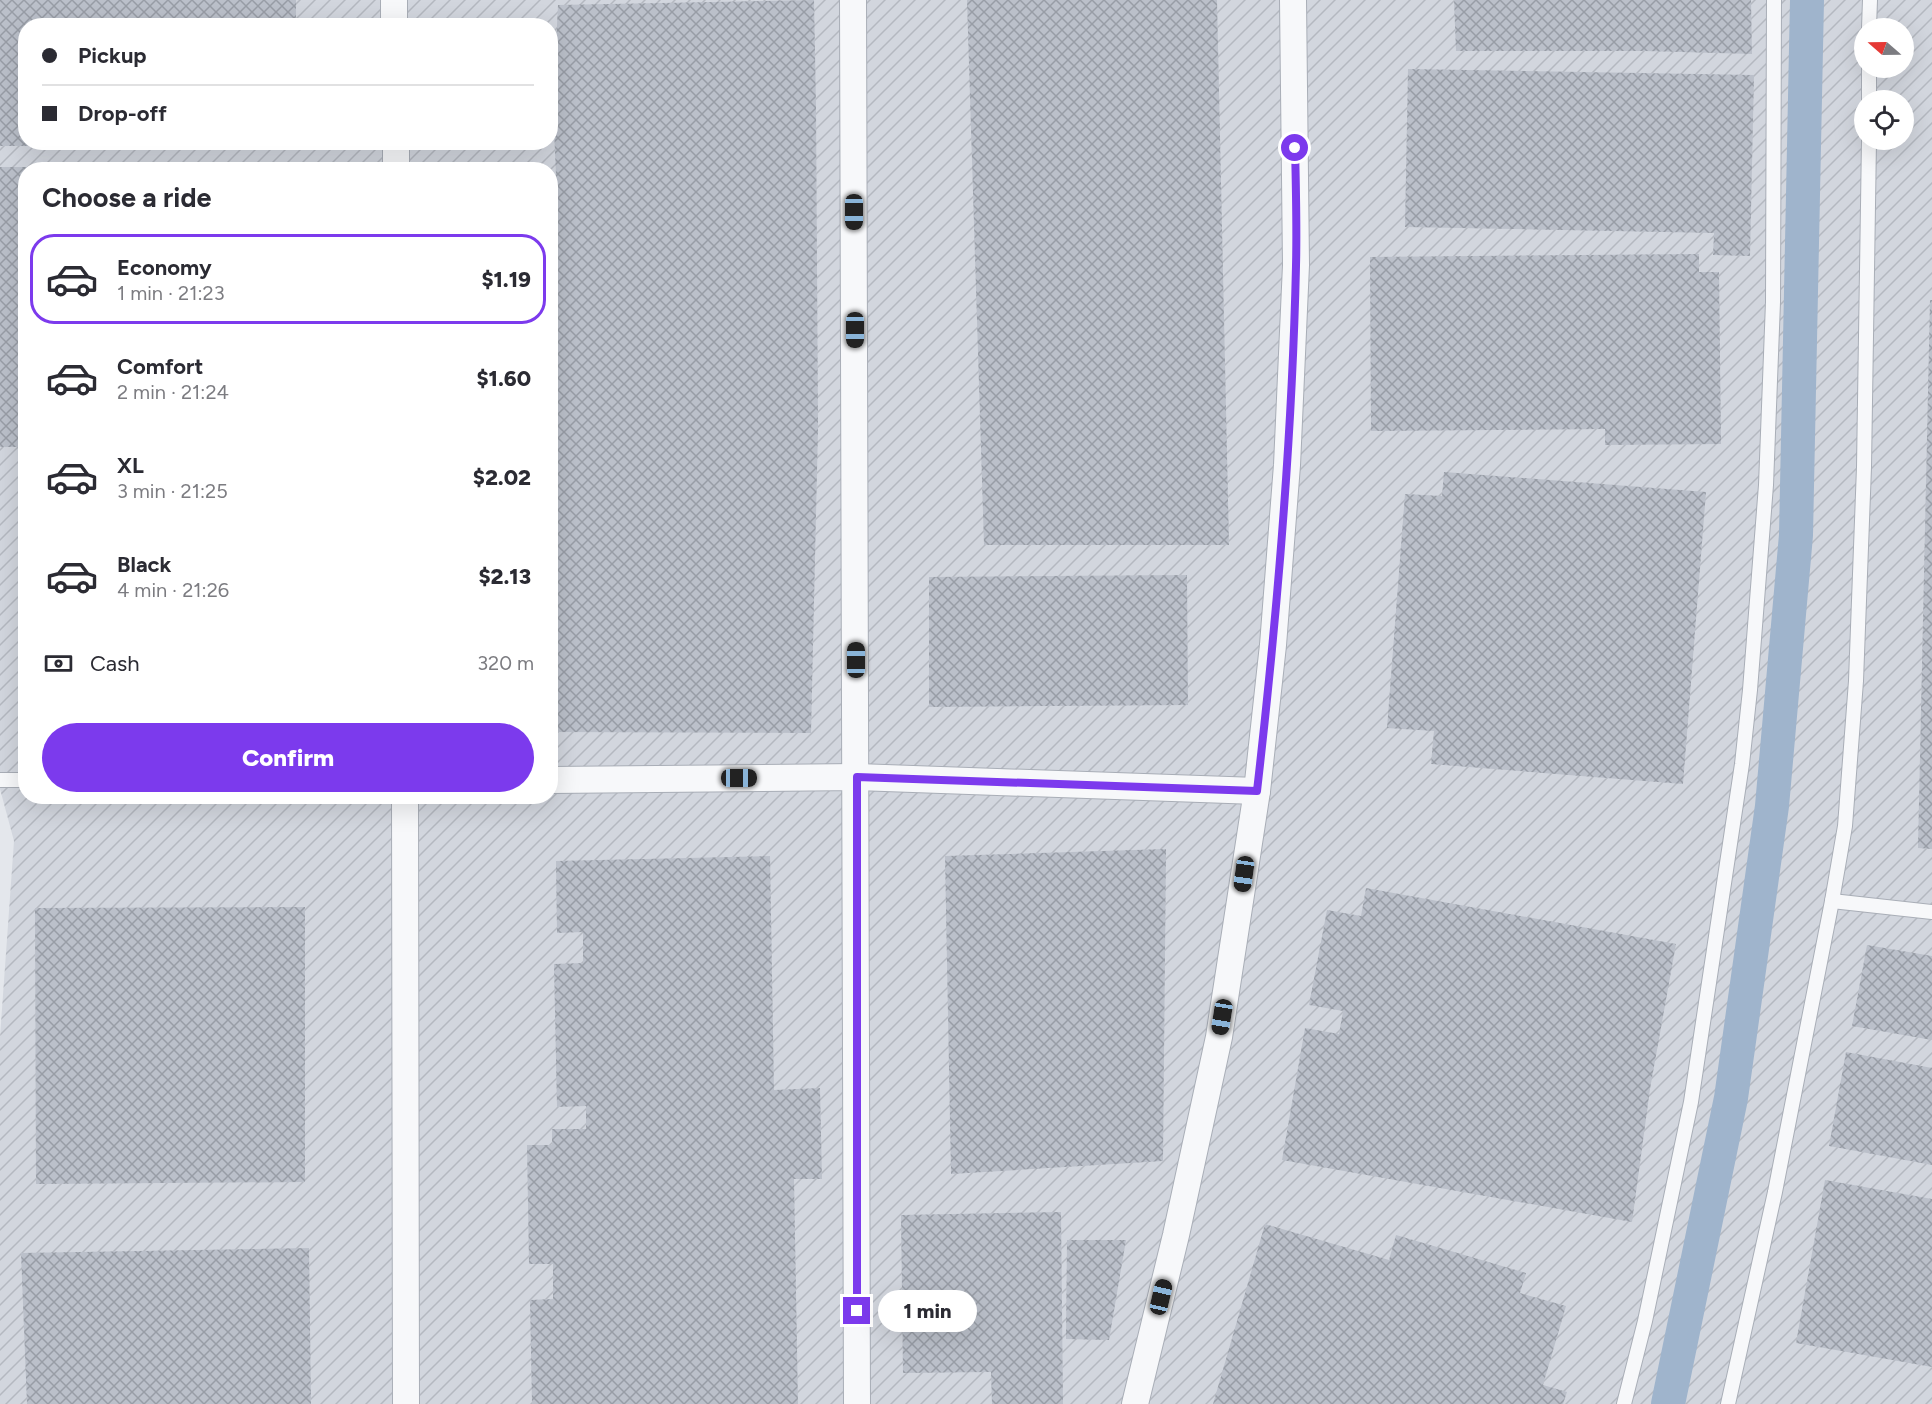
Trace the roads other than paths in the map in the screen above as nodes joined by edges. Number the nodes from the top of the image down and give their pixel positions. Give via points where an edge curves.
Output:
1 (394, 0) edge
2 (853, 0) edge
3 (1293, 0) edge
4 (1774, 0) edge
5 (1869, 0) edge
6 (394, 18) edge
7 (1869, 18) edge
8 (1869, 150) edge
9 (857, 777) junction
10 (0, 780) edge
11 (18, 780) edge
12 (558, 780) edge
13 (1257, 791) junction
14 (405, 804) edge
15 (1832, 901) junction
16 (1932, 912) edge
17 (406, 1404) edge
18 (857, 1404) edge
19 (1135, 1404) edge
20 (1624, 1404) edge
21 (1728, 1404) edge

1 - 6 street
2 - 9 street
3 - 13 street via 1295,289 1287,465
4 - 20 lane via 1773,302 1766,484 1750,690 1691,1102
5 - 7 lane
8 - 15 lane via 1865,444 1856,681 1845,826
9 - 12 street
9 - 13 street
9 - 18 street
10 - 11 lane
13 - 19 street via 1219,1037
14 - 17 street
15 - 16 lane
15 - 21 lane via 1773,1203

